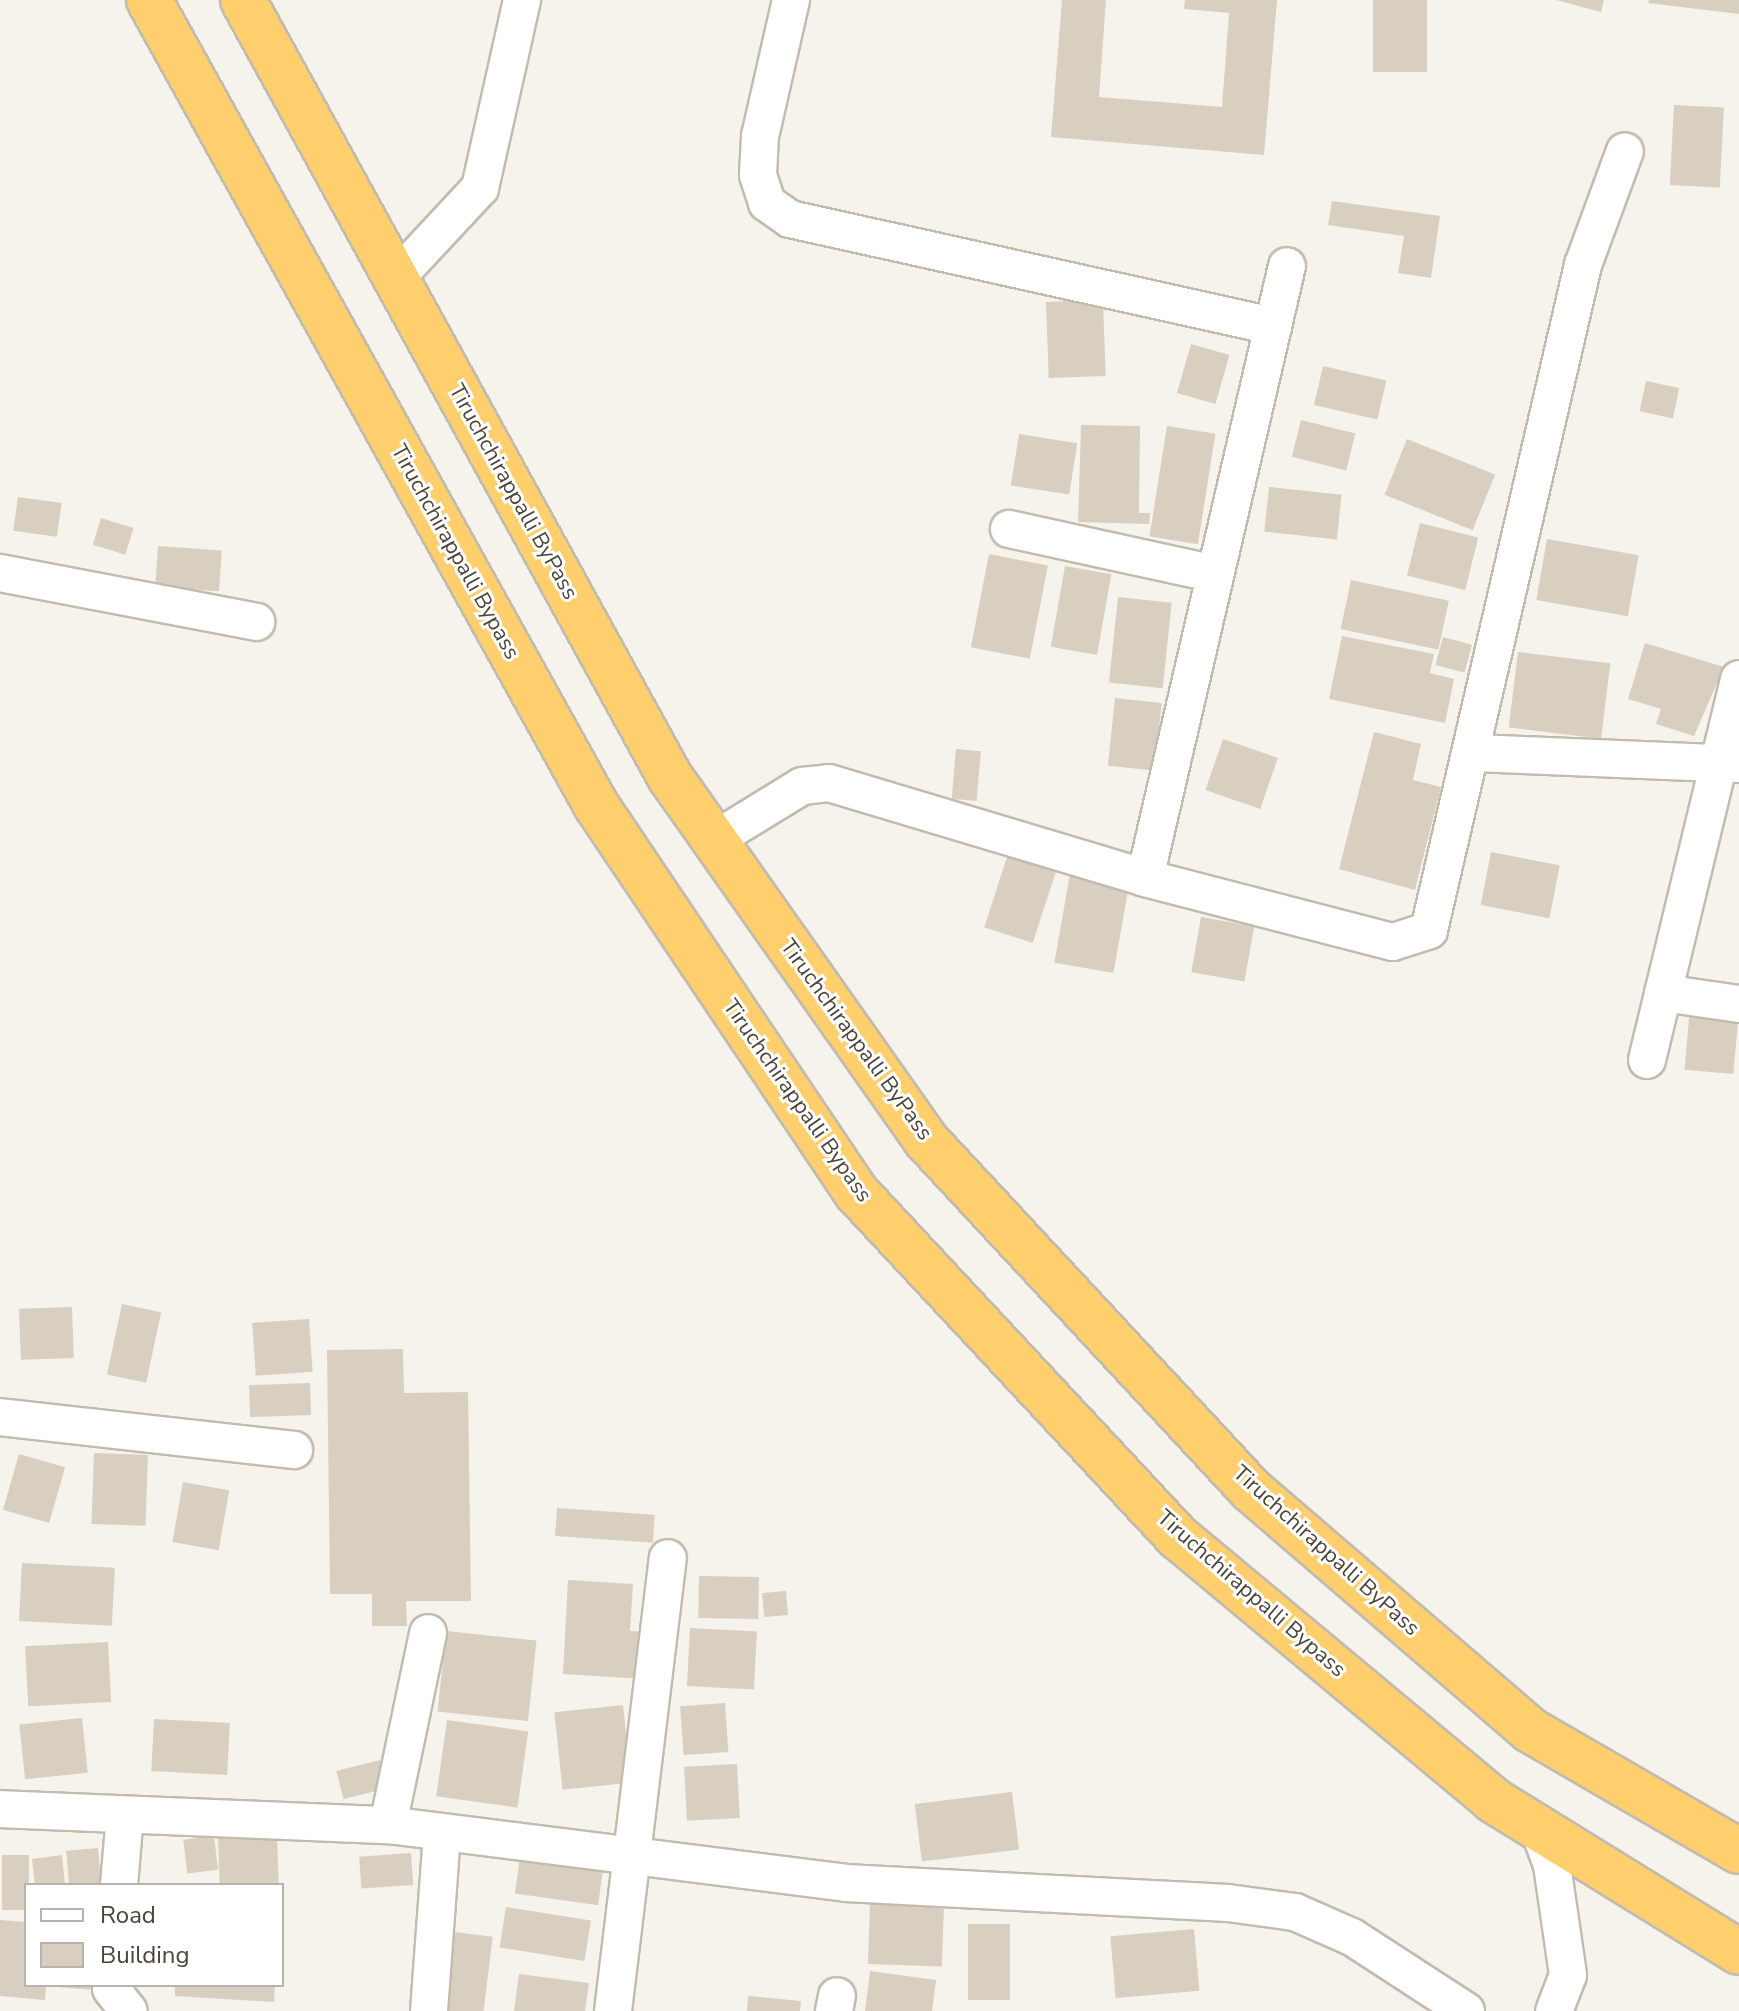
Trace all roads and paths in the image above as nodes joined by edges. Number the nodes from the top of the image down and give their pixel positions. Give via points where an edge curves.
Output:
1 (149, 0) edge
2 (243, 0) edge
3 (522, 0) edge
4 (791, 0) edge
5 (1625, 151) dead end
6 (1287, 266) dead end
7 (396, 278) junction
8 (1273, 326) junction
9 (1009, 529) dead end
10 (0, 573) edge
11 (1215, 574) junction
12 (256, 622) dead end
13 (1739, 679) edge
14 (1475, 753) junction
15 (1729, 764) edge
16 (714, 840) junction
17 (1145, 878) junction
18 (1663, 993) junction
19 (1739, 1004) edge
20 (1647, 1060) dead end
21 (0, 1417) edge
22 (294, 1450) dead end
23 (668, 1558) dead end
24 (428, 1633) dead end
25 (0, 1809) edge
26 (125, 1815) junction
27 (388, 1825) junction
28 (1538, 1827) junction
29 (442, 1832) junction
30 (1739, 1851) edge
31 (633, 1854) junction
32 (119, 1883) edge
33 (1739, 1952) edge
34 (429, 2011) edge
35 (613, 2011) edge
36 (1466, 2011) edge
37 (1554, 2011) edge

1 - 28 highway, Tiruchchirappalli Bypass via 596,805 856,1192 1179,1538 1493,1800
2 - 7 highway, Tiruchchirappalli ByPass
3 - 7 street via 480,188
4 - 8 street via 760,136 758,175 767,203 790,219
5 - 14 street via 1583,265
6 - 8 street
7 - 16 highway, Tiruchchirappalli ByPass via 670,777
8 - 11 street
9 - 11 street
10 - 12 street
11 - 17 street
13 - 15 street
14 - 15 street
14 - 17 street via 1429,930 1415,937 1393,942
15 - 18 street
16 - 17 street via 802,786 829,783
16 - 30 highway, Tiruchchirappalli ByPass via 925,1139 1250,1489 1530,1730
18 - 19 street
18 - 20 street
21 - 22 street
23 - 31 street
24 - 27 street
25 - 26 street
26 - 27 street
26 - 32 street
27 - 29 street
28 - 33 highway, Tiruchchirappalli Bypass
28 - 37 street via 1552,1865 1568,1975
29 - 31 street
29 - 34 street
31 - 35 street
31 - 36 street via 846,1883 1295,1912 1352,1937

